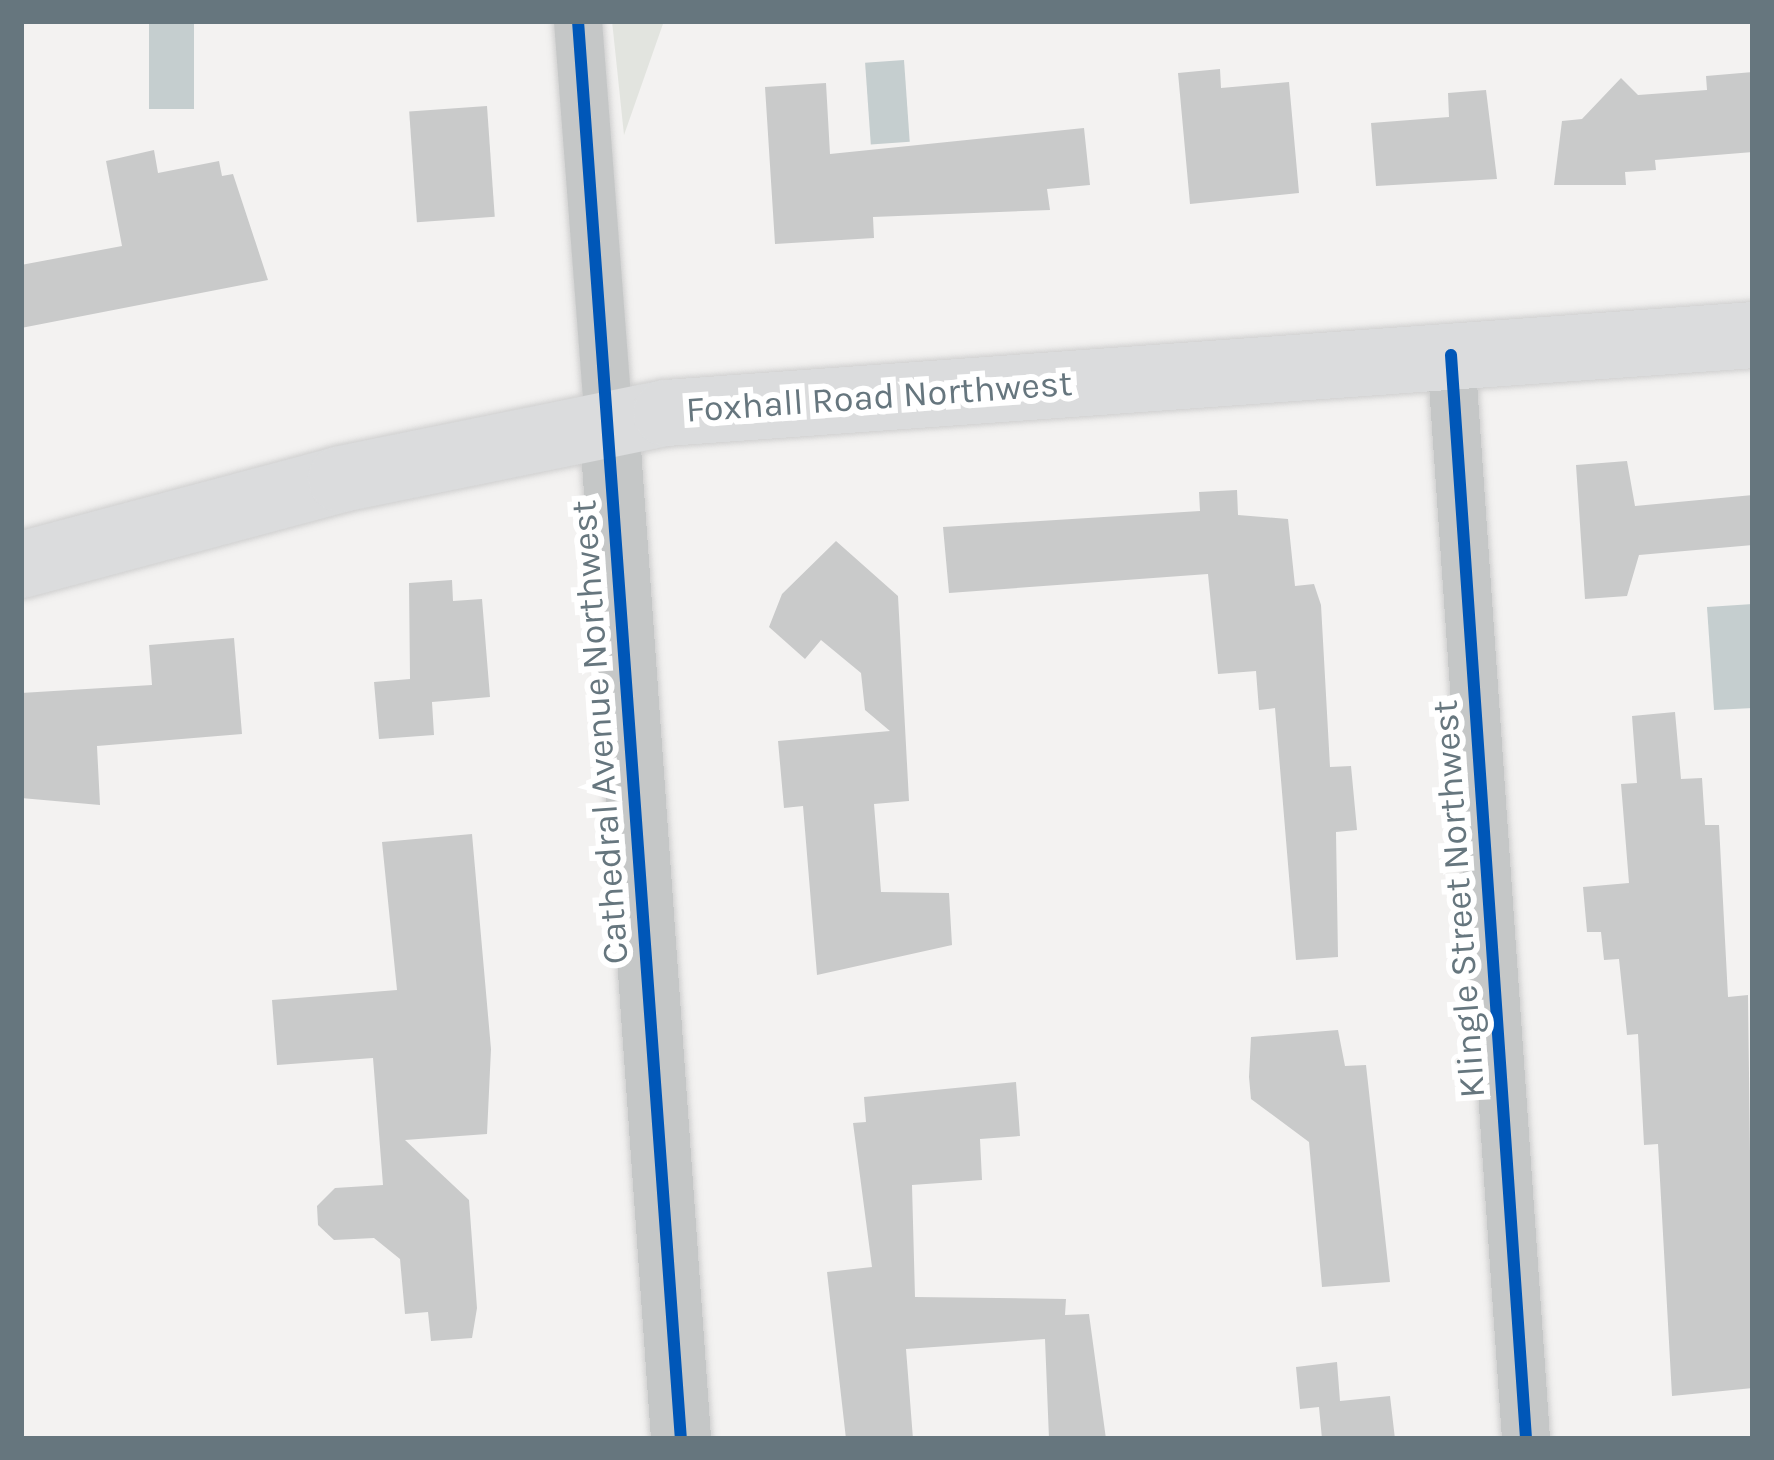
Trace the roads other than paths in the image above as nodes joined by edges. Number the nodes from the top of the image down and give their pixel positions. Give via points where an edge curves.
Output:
1 (578, 21) edge
2 (1753, 335) edge
3 (1451, 356) junction
4 (609, 421) junction
5 (21, 565) edge
6 (681, 1439) edge
7 (1526, 1439) edge

1 - 4 street, Cathedral Avenue Northwest
2 - 3 main road, Foxhall Road Northwest
3 - 4 main road, Foxhall Road Northwest
3 - 7 street, Klingle Street Northwest
4 - 5 main road, Foxhall Road Northwest
4 - 6 street, Cathedral Avenue Northwest

